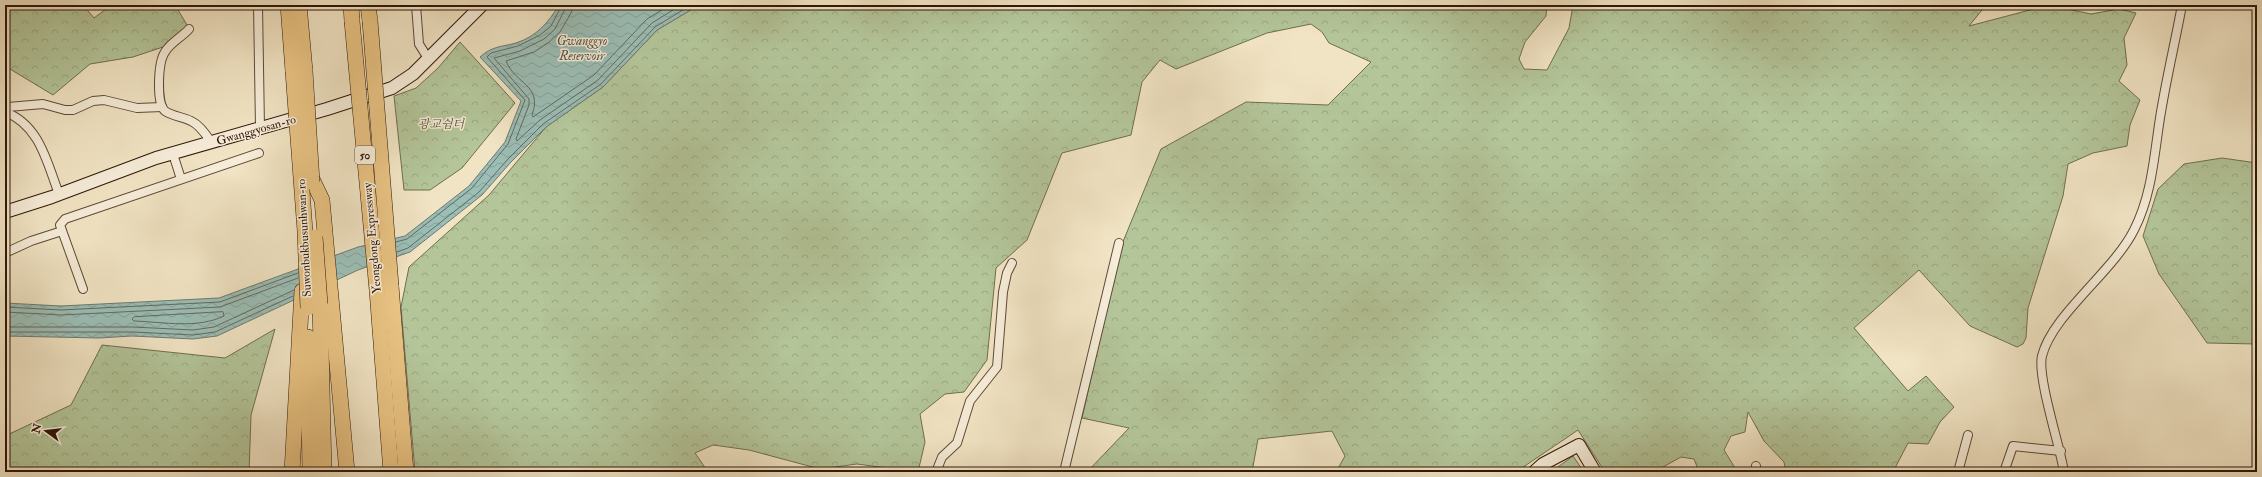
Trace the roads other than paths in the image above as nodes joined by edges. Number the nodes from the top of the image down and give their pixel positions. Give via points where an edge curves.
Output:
1 (258, 5) edge
2 (288, 5) edge
3 (299, 5) edge
4 (351, 5) edge
5 (368, 5) edge
6 (416, 5) edge
7 (482, 5) edge
8 (2182, 5) edge
9 (189, 29) dead end
10 (429, 60) junction
11 (299, 71) junction
12 (162, 106) junction
13 (5, 109) edge
14 (5, 112) edge
15 (260, 128) junction
16 (212, 142) junction
17 (259, 153) dead end
18 (173, 154) junction
19 (181, 179) junction
20 (59, 194) junction
21 (5, 212) edge
22 (62, 231) junction
23 (1119, 242) dead end
24 (5, 253) edge
25 (1012, 263) dead end
26 (384, 288) junction
27 (83, 289) dead end
28 (315, 305) junction
29 (1968, 436) dead end
30 (2061, 451) junction
31 (292, 472) edge
32 (310, 472) edge
33 (324, 472) edge
34 (347, 472) edge
35 (391, 472) edge
36 (406, 472) edge
37 (936, 472) edge
38 (1064, 472) edge
39 (1534, 472) edge
40 (1595, 472) edge
41 (1958, 472) edge
42 (2004, 472) edge
43 (2064, 472) edge

1 - 15 street
2 - 11 highway, Suwonbukbusunhwan-ro
3 - 11 highway, Suwonbukbusunhwan-ro
4 - 26 highway, Yeongdong Expressway / 50, bridge
5 - 26 highway, Yeongdong Expressway / 50, bridge
6 - 10 street via 418,44
7 - 10 street, Gwanggyosan-ro
8 - 30 street via 2147,200 2134,230 2116,259 2049,338 2041,357 2042,376
9 - 12 street via 165,51 161,60 158,95
10 - 15 street, Gwanggyosan-ro via 392,88
11 - 28 highway, Suwonbukbusunhwan-ro, bridge via 305,230
11 - 28 highway, Suwonbukbusunhwan-ro, bridge via 312,176
12 - 13 street via 137,108 93,100 73,110 43,104
12 - 16 street via 172,114 193,122
14 - 20 street via 31,129 41,145
15 - 16 street, Gwanggyosan-ro
16 - 18 street, Gwanggyosan-ro
17 - 19 street
18 - 19 street
18 - 20 street, Gwanggyosan-ro
19 - 22 street via 65,219 60,226
20 - 21 street, Gwanggyosan-ro
22 - 24 street
22 - 27 street
23 - 38 street
25 - 37 street via 1003,292 996,367 970,400 957,443 942,457
26 - 35 highway, Yeongdong Expressway / 50
26 - 36 highway, Yeongdong Expressway / 50
28 - 31 highway via 295,401
28 - 32 highway, Suwonbukbusunhwan-ro
28 - 33 highway, Suwonbukbusunhwan-ro
28 - 34 highway
29 - 41 street
30 - 42 street via 2013,446
30 - 43 street
39 - 40 street via 1543,464 1579,445

